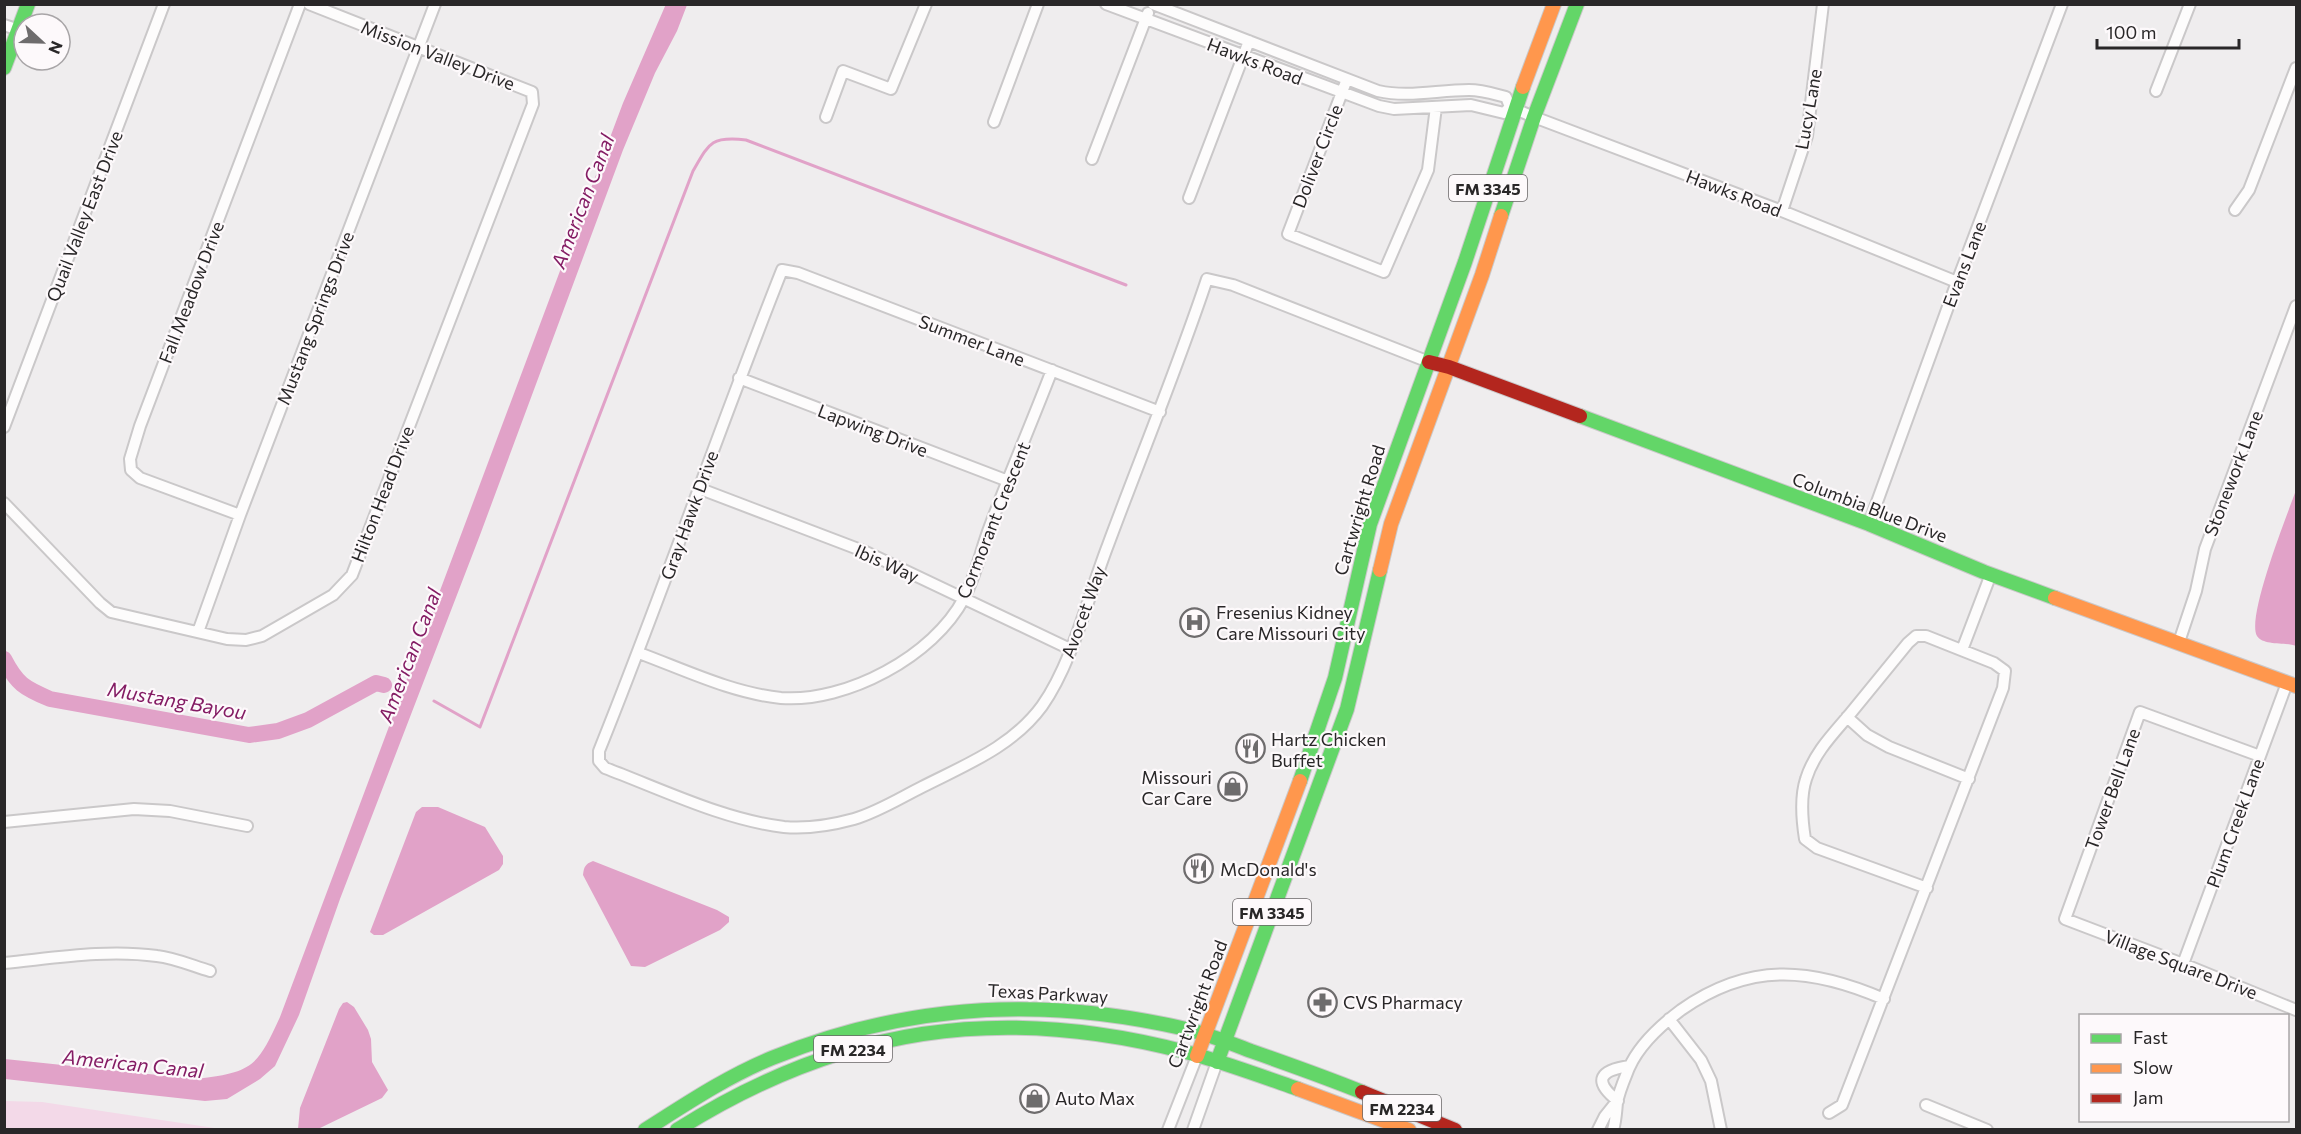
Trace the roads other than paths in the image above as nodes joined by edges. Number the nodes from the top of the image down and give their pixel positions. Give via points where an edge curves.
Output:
1 (164, 4) edge
2 (300, 4) edge
3 (309, 4) edge
4 (435, 4) edge
5 (926, 4) edge
6 (1038, 4) edge
7 (1106, 4) edge
8 (1152, 4) edge
9 (1554, 4) edge
10 (1577, 4) edge
11 (1823, 4) edge
12 (2062, 4) edge
13 (2190, 4) edge
14 (1145, 20) junction
15 (1249, 41) junction
16 (419, 47) junction
17 (12, 48) edge
18 (1243, 57) junction
19 (4, 68) edge
20 (2296, 68) edge
21 (1347, 79) junction
22 (2156, 91) dead end
23 (532, 92) joint
24 (1341, 94) junction
25 (1436, 107) junction
26 (1513, 108) junction
27 (826, 117) dead end
28 (1534, 117) junction
29 (994, 122) dead end
30 (1092, 159) dead end
31 (1190, 198) dead end
32 (2235, 210) dead end
33 (1782, 211) junction
34 (782, 270) joint
35 (1957, 282) junction
36 (2296, 306) edge
37 (1429, 362) junction
38 (1449, 367) junction
39 (1052, 370) junction
40 (739, 378) junction
41 (1160, 412) junction
42 (4, 427) edge
43 (1008, 481) junction
44 (698, 489) junction
45 (4, 503) edge
46 (240, 515) junction
47 (1869, 524) junction
48 (1358, 570) junction
49 (1378, 574) junction
50 (1991, 574) junction
51 (964, 598) junction
52 (198, 632) junction
53 (2179, 642) junction
54 (1070, 649) junction
55 (1962, 650) junction
56 (639, 653) junction
57 (2292, 685) edge
58 (1847, 717) junction
59 (1317, 735) junction
60 (1336, 741) junction
61 (2260, 756) junction
62 (599, 761) joint
63 (1969, 779) junction
64 (4, 822) edge
65 (247, 826) dead end
66 (1274, 849) junction
67 (1294, 855) junction
68 (1927, 888) junction
69 (2065, 920) joint
70 (4, 963) edge
71 (2182, 964) junction
72 (210, 971) dead end
73 (1884, 999) junction
74 (2296, 1010) edge
75 (1669, 1018) junction
76 (1205, 1035) junction
77 (1225, 1041) junction
78 (1197, 1056) junction
79 (1217, 1062) junction
80 (1630, 1066) junction
81 (1618, 1101) junction
82 (1926, 1105) dead end
83 (1829, 1113) dead end
84 (645, 1130) edge
85 (677, 1130) edge
86 (1168, 1130) edge
87 (1193, 1130) edge
88 (1409, 1130) edge
89 (1455, 1130) edge
90 (1598, 1130) edge
91 (1612, 1130) edge
92 (1721, 1130) edge
93 (1987, 1130) edge

1 - 42 street, Quail Valley East Drive
2 - 46 street, Fall Meadow Drive via 130,459 131,470 140,478
3 - 16 street, Mission Valley Drive
4 - 16 street, Mustang Springs Drive
5 - 27 street via 891,89 843,71
6 - 29 street
7 - 14 street, Hawks Road
8 - 14 street
8 - 15 street, Hawks Road
9 - 26 main road, Cartwright Road / FM 3345
10 - 28 main road, Cartwright Road / FM 3345
11 - 33 street, Lucy Lane via 1807,136
12 - 35 street, Evans Lane
13 - 22 street
14 - 18 street, Hawks Road
14 - 30 street
15 - 18 street
15 - 21 street, Hawks Road
16 - 23 street, Mission Valley Drive
16 - 46 street, Mustang Springs Drive
17 - 19 main road
18 - 24 street, Hawks Road
18 - 31 street
20 - 32 street via 2248,190
21 - 24 street, Doliver Circle
21 - 26 street, Hawks Road via 1392,94 1480,90 1506,97
23 - 52 street, Hilton Head Drive via 533,104 352,575 333,595 262,636 227,639
24 - 25 street, Hawks Road via 1394,109
24 - 25 street, Doliver Circle via 1288,234 1384,272 1428,170
25 - 26 street, Hawks Road via 1471,105 1504,113
26 - 28 street, Hawks Road
26 - 37 main road, Cartwright Road / FM 3345
28 - 33 street, Hawks Road
28 - 38 main road, Cartwright Road / FM 3345
33 - 35 street, Hawks Road
34 - 39 street, Summer Lane
34 - 40 street, Gray Hawk Drive
35 - 47 street, Evans Lane
36 - 53 street, Stonework Lane via 2211,531
37 - 38 main road, Columbia Blue Drive
37 - 41 street, Avocet Way via 1233,285 1207,279
37 - 48 main road, Cartwright Road / FM 3345 via 1383,486
38 - 47 main road, Columbia Blue Drive
38 - 49 main road, Cartwright Road / FM 3345 via 1391,524
39 - 41 street, Summer Lane
39 - 43 street, Cormorant Crescent
40 - 43 street, Lapwing Drive
40 - 44 street, Gray Hawk Drive
41 - 54 street, Avocet Way
43 - 51 street, Cormorant Crescent
44 - 51 street, Ibis Way via 866,552
44 - 56 street, Gray Hawk Drive
45 - 52 street, Hilton Head Drive via 111,612
46 - 52 street, Mustang Springs Drive
47 - 50 main road, Columbia Blue Drive
48 - 49 main road
48 - 59 main road, Cartwright Road / FM 3345 via 1342,651
49 - 60 main road, Cartwright Road / FM 3345 via 1356,675
50 - 53 main road, Columbia Blue Drive
50 - 55 street
51 - 54 street, Ibis Way
51 - 56 street, Cormorant Crescent via 935,634 886,672 842,691 814,697 754,694
53 - 57 main road, Columbia Blue Drive
54 - 62 street, Avocet Way via 1042,706 1015,736 873,812 852,819 785,827 751,821 604,768
55 - 58 street via 1916,636
55 - 63 street via 2005,671 2003,688
56 - 62 street, Gray Hawk Drive via 599,752
57 - 61 street, Plum Creek Lane
58 - 63 street via 1867,735 1889,747
58 - 68 street via 1829,736 1806,779 1804,839 1817,848
59 - 60 main road
59 - 66 main road, Cartwright Road / FM 3345
60 - 67 main road, Cartwright Road / FM 3345
61 - 69 street, Tower Bell Lane via 2140,712
61 - 71 street, Plum Creek Lane
63 - 68 street
64 - 65 street via 134,809 170,811
66 - 67 main road
66 - 76 main road, Cartwright Road / FM 3345
67 - 77 main road, Cartwright Road / FM 3345
68 - 73 street
69 - 71 street, Village Square Drive
70 - 72 street via 132,954 159,956
71 - 74 street, Village Square Drive
73 - 75 street via 1843,983 1788,974 1724,985
73 - 83 street via 1842,1106
75 - 80 street
75 - 92 street via 1701,1060 1711,1081
76 - 77 main road, Texas Parkway / FM 2234
76 - 78 main road, Cartwright Road
76 - 84 main road, Texas Parkway / FM 2234 via 1133,1017 1059,1008 1002,1006 899,1019 811,1042 768,1060 682,1105
77 - 79 main road, Cartwright Road
77 - 89 main road, Texas Parkway / FM 2234
78 - 79 main road, Texas Parkway / FM 2234
78 - 85 main road, Texas Parkway / FM 2234 via 1148,1043 1072,1032 1009,1027 938,1031 881,1041 780,1073
78 - 86 street, Cartwright Road
79 - 87 street, Cartwright Road
79 - 88 main road, Texas Parkway / FM 2234
80 - 81 street
80 - 81 street via 1612,1068 1604,1077 1605,1091
81 - 90 street
81 - 91 street
82 - 93 street

